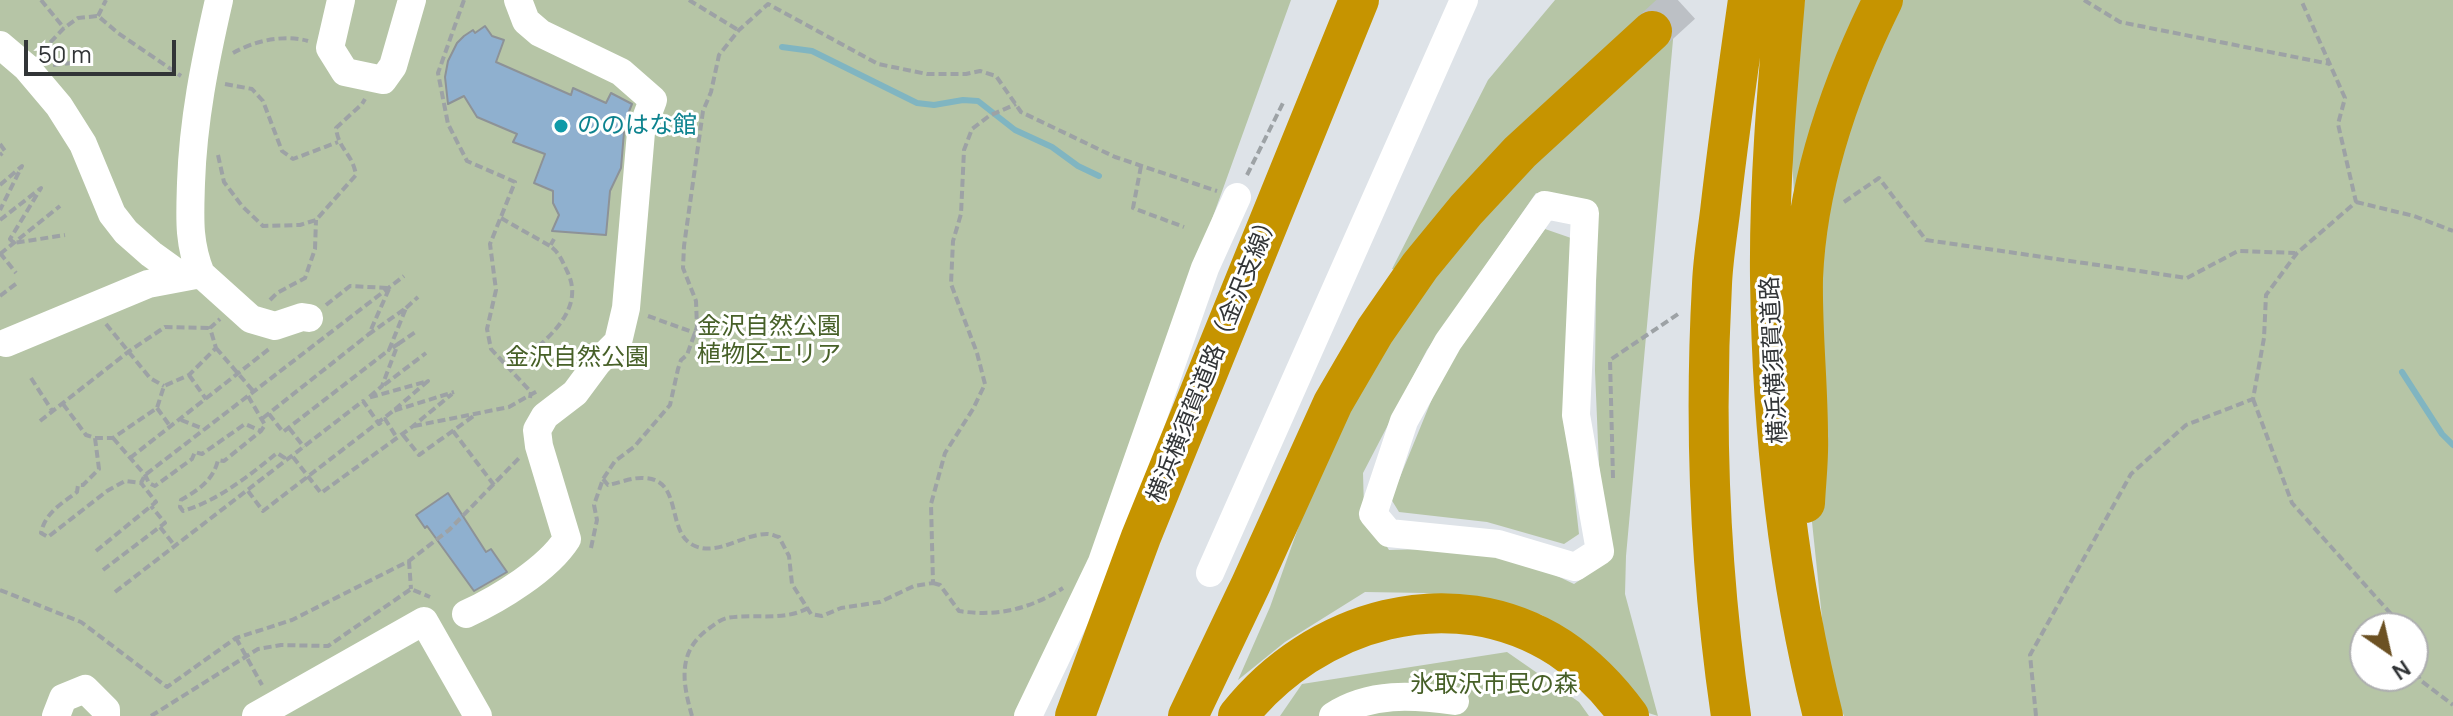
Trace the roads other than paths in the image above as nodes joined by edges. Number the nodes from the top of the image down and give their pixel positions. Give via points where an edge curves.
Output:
1 (219, 0) edge
2 (341, 0) edge
3 (412, 0) edge
4 (518, 0) edge
5 (1359, 0) edge
6 (1464, 0) edge
7 (1748, 0) edge
8 (1785, 0) edge
9 (1883, 0) edge
10 (1652, 31) tunnel mouth
11 (0, 45) edge
12 (1237, 197) road end
13 (201, 274) junction
14 (309, 318) road end
15 (6, 343) dead end
16 (1600, 551) joint
17 (1210, 573) dead end
18 (1800, 607) junction
19 (466, 614) road end
20 (1455, 701) dead end
21 (264, 711) edge
22 (56, 716) edge
23 (106, 716) edge
24 (478, 716) edge
25 (1028, 716) edge
26 (1075, 716) edge
27 (1188, 716) edge
28 (1238, 716) edge
29 (1333, 716) edge
30 (1629, 716) edge
31 (1731, 716) edge
32 (1823, 716) edge

1 - 13 lane via 193,142 189,233
2 - 3 lane via 330,48 345,72 383,80 393,66
4 - 19 lane via 526,21 540,33 621,72 653,100 641,132 626,308 618,342 537,430 567,539 557,554 492,602
5 - 26 highway, 横浜横須賀道路（金沢支線） via 1141,537
6 - 17 lane
7 - 31 highway via 1712,282 1708,415 1720,642
8 - 18 highway, 横浜横須賀道路 via 1770,277 1784,497
9 - 18 highway via 1832,128 1808,233 1803,279 1808,438
10 - 27 highway via 1520,152 1466,210 1375,331 1333,403
11 - 13 lane via 26,67 73,125 112,214 126,232 176,272
12 - 25 lane via 1205,268 1102,562
13 - 14 lane via 244,313 275,326
13 - 15 lane via 148,284
16 - 16 lane via 1575,567 1498,544 1389,533 1373,514 1404,421 1448,342 1545,205 1585,213 1576,415
18 - 32 highway, 横浜横須賀道路
20 - 29 lane via 1384,698
21 - 24 lane via 424,621
22 - 23 lane via 63,698 85,689
28 - 30 highway via 1257,692 1314,648 1392,618 1449,612 1482,616 1559,648 1608,688

